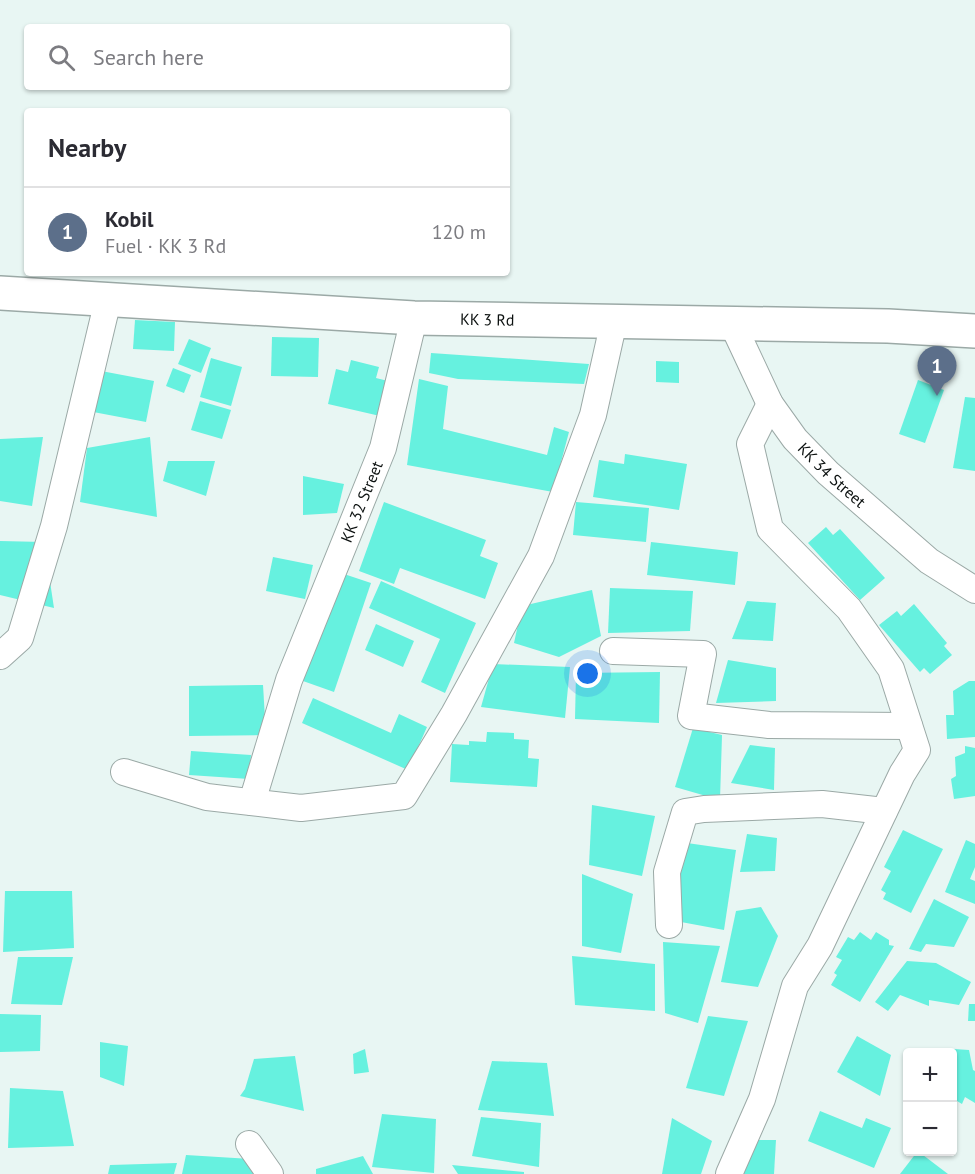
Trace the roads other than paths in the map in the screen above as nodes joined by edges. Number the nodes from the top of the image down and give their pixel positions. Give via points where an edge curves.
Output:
1 (0, 292) edge
2 (108, 300) junction
3 (414, 318) junction
4 (614, 321) junction
5 (732, 323) junction
6 (975, 331) edge
7 (770, 404) junction
8 (975, 590) edge
9 (613, 651) dead end
10 (0, 656) edge
11 (909, 726) junction
12 (124, 772) dead end
13 (252, 802) junction
14 (884, 811) junction
15 (669, 925) dead end
16 (249, 1144) dead end
17 (270, 1174) edge
18 (729, 1174) edge

1 - 2 highway, KK 3 Rd
2 - 3 highway, KK 3 Rd
2 - 10 street via 54,526 20,638
3 - 4 highway, KK 3 Rd
3 - 13 street, KK 32 Street via 383,448 289,680
4 - 5 highway, KK 3 Rd
4 - 13 street via 593,415 542,556 404,796 301,808
5 - 6 highway, KK 3 Rd
5 - 7 street, KK 34 Street
7 - 8 street, KK 34 Street via 795,439 828,473 929,561
7 - 11 street via 750,444 770,529 849,609 891,669
9 - 11 street via 703,654 690,716 769,725
11 - 14 street via 917,750
12 - 13 street via 207,797
14 - 15 street via 822,804 684,813 667,872
14 - 18 street via 820,946 795,986 762,1099
16 - 17 street

